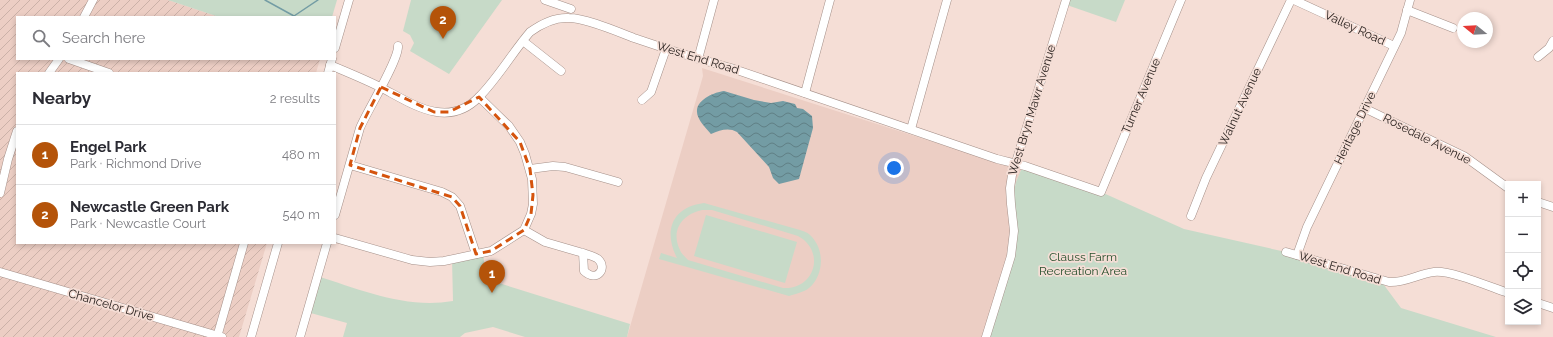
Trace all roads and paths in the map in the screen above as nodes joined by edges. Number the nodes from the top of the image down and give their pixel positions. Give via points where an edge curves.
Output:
1 (93, 0) edge
2 (349, 0) edge
3 (545, 0) edge
4 (573, 0) edge
5 (714, 0) edge
6 (830, 0) edge
7 (947, 0) edge
8 (1066, 0) edge
9 (1180, 0) edge
10 (1291, 0) edge
11 (1294, 0) edge
12 (1410, 0) edge
13 (1407, 10) junction
14 (570, 13) junction
15 (85, 16) edge
16 (1452, 28) dead end
17 (523, 41) junction
18 (1553, 41) edge
19 (336, 45) edge
20 (398, 46) dead end
21 (1394, 46) junction
22 (666, 49) junction
23 (1538, 57) dead end
24 (698, 59) junction
25 (58, 60) edge
26 (72, 60) edge
27 (330, 66) edge
28 (561, 71) dead end
29 (50, 72) edge
30 (106, 72) edge
31 (381, 87) junction
32 (805, 93) junction
33 (479, 97) junction
34 (642, 100) dead end
35 (1364, 108) junction
36 (912, 129) junction
37 (16, 135) edge
38 (1015, 163) junction
39 (350, 165) junction
40 (530, 169) junction
41 (618, 182) dead end
42 (1505, 186) edge
43 (1101, 192) joint
44 (0, 194) edge
45 (1541, 203) edge
46 (1553, 208) edge
47 (336, 213) edge
48 (1191, 216) dead end
49 (524, 230) junction
50 (336, 238) edge
51 (244, 244) edge
52 (278, 244) edge
53 (327, 244) edge
54 (1286, 252) dead end
55 (583, 253) dead end
56 (476, 254) junction
57 (1297, 255) junction
58 (0, 272) edge
59 (1505, 292) edge
60 (1541, 304) edge
61 (1553, 308) edge
62 (219, 336) edge
63 (251, 337) edge
64 (300, 337) edge
65 (986, 337) edge

1 - 15 street
2 - 19 street
3 - 14 street
4 - 14 street
5 - 24 street
6 - 32 street
7 - 36 street
8 - 38 street, West Bryn Mawr Avenue
9 - 43 street, Turner Avenue
10 - 48 street, Walnut Avenue via 1209,171
11 - 21 street, Valley Road
12 - 13 street, Heritage Drive
13 - 16 street
13 - 21 street, Heritage Drive via 1401,33
14 - 17 street, West End Road via 540,25
14 - 22 street, West End Road
17 - 28 street
17 - 33 street, West End Road
18 - 23 street
20 - 31 street via 396,58
21 - 35 street, Heritage Drive
22 - 24 street, West End Road
22 - 34 street via 651,92
24 - 32 street, West End Road
25 - 29 street
26 - 30 street
27 - 31 street, West End Road
31 - 33 street, West End Road via 418,108 439,113 459,110
31 - 39 street via 363,122
32 - 36 street, West End Road
33 - 40 street via 506,123 520,142
35 - 42 street, Rosedale Avenue via 1464,156
35 - 57 street, Heritage Drive via 1307,227
36 - 38 street, West End Road
37 - 44 street
38 - 43 street, West End Road
38 - 65 street, West Bryn Mawr Avenue via 1010,188 1014,231 1011,256
39 - 47 street
39 - 56 street via 452,197 460,206 467,222
40 - 41 street via 565,167
40 - 49 street via 533,204
45 - 46 street
49 - 55 street via 545,242
49 - 56 street via 491,251
50 - 56 street via 423,262 444,261
51 - 62 street
52 - 63 street
53 - 64 street
54 - 57 street, West End Road
57 - 59 street, West End Road via 1389,282 1439,272
58 - 62 street, Chancelor Drive
60 - 61 street

